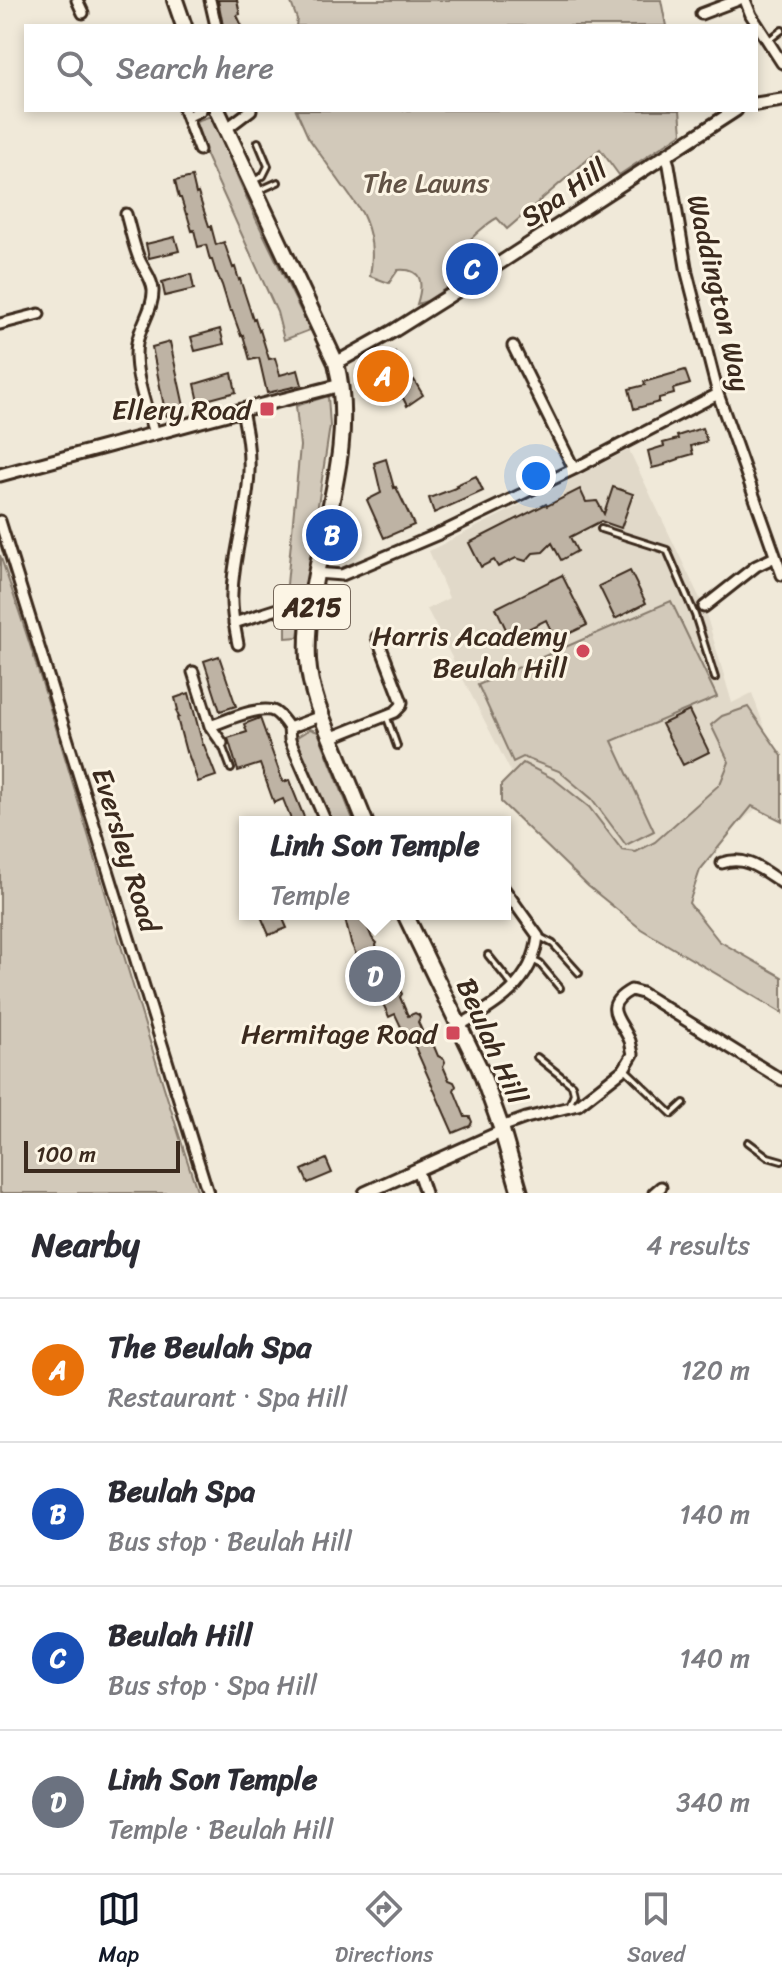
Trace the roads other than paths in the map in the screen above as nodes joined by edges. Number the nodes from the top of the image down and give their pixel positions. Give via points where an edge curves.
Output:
1 (77, 0) edge
2 (175, 0) edge
3 (210, 0) edge
4 (738, 0) edge
5 (745, 0) edge
6 (83, 13) dead end
7 (701, 14) dead end
8 (183, 24) edge
9 (216, 24) edge
10 (757, 24) edge
11 (758, 25) edge
12 (782, 30) edge
13 (769, 40) junction
14 (782, 63) edge
15 (782, 100) edge
16 (758, 104) edge
17 (218, 112) edge
18 (248, 112) edge
19 (733, 112) edge
20 (185, 113) edge
21 (226, 129) junction
22 (258, 142) dead end
23 (199, 150) dead end
24 (666, 156) junction
25 (278, 182) dead end
26 (254, 187) junction
27 (126, 214) dead end
28 (39, 314) dead end
29 (0, 324) edge
30 (513, 346) dead end
31 (336, 363) junction
32 (341, 385) junction
33 (718, 394) junction
34 (242, 410) junction
35 (154, 434) junction
36 (574, 469) junction
37 (0, 475) edge
38 (0, 521) edge
39 (601, 529) dead end
40 (775, 557) junction
41 (316, 573) junction
42 (782, 575) edge
43 (704, 607) joint
44 (281, 608) dead end
45 (695, 615) junction
46 (234, 623) junction
47 (377, 637) dead end
48 (238, 644) dead end
49 (193, 672) dead end
50 (715, 678) dead end
51 (321, 716) junction
52 (387, 716) junction
53 (210, 726) junction
54 (289, 728) junction
55 (330, 738) junction
56 (222, 743) joint
57 (397, 746) dead end
58 (231, 769) dead end
59 (323, 816) edge
60 (362, 816) edge
61 (722, 863) dead end
62 (782, 883) edge
63 (511, 898) edge
64 (408, 920) edge
65 (538, 936) junction
66 (488, 955) dead end
67 (532, 960) junction
68 (579, 973) dead end
69 (515, 988) junction
70 (560, 988) dead end
71 (458, 1026) junction
72 (537, 1057) dead end
73 (624, 1069) junction
74 (782, 1080) edge
75 (684, 1103) dead end
76 (568, 1108) junction
77 (502, 1129) junction
78 (748, 1142) dead end
79 (782, 1161) edge
80 (417, 1169) junction
81 (208, 1193) edge
82 (365, 1193) edge
83 (425, 1193) edge
84 (520, 1193) edge

1 - 6 street
2 - 8 main road
3 - 9 street
4 - 7 street
5 - 10 street
11 - 13 street
12 - 13 lane
13 - 14 street
15 - 16 street
17 - 21 main road, A215
18 - 21 street
19 - 24 street, Spa Hill
20 - 23 street
21 - 26 main road, A215
22 - 26 lane via 268,166
24 - 31 street, Spa Hill
24 - 33 street, Waddington Way via 687,273
25 - 26 lane
26 - 31 main road, A215
27 - 35 street via 153,291 136,345 136,363
28 - 29 street
30 - 36 street
31 - 32 main road, A215
32 - 34 street
32 - 41 main road, A215 via 338,462
33 - 36 street
33 - 40 street, Waddington Way
34 - 35 street
34 - 46 street via 250,469 232,590
35 - 37 street
36 - 41 street via 358,569 337,576
38 - 81 street, Eversley Road
39 - 45 lane via 667,550
40 - 42 street, Waddington Way
40 - 43 street
41 - 51 main road, A215 via 308,660
43 - 45 lane
44 - 46 street
45 - 50 lane
46 - 48 street
47 - 52 street via 402,702
49 - 53 street
51 - 54 street
51 - 55 main road, A215
52 - 55 street
52 - 57 lane
53 - 54 street via 270,710
53 - 56 street
54 - 59 street
55 - 60 main road, A215
56 - 58 lane
61 - 62 street via 747,861
63 - 65 street
64 - 71 main road, Beulah Hill
65 - 67 street
65 - 68 lane via 553,944
66 - 69 lane
67 - 69 street
67 - 70 lane
69 - 71 street
71 - 77 main road, Beulah Hill
72 - 76 lane via 572,1085
73 - 74 street via 633,1054 614,1015 620,996 631,990
73 - 75 lane via 672,1114
73 - 76 street
76 - 77 street
77 - 80 street
77 - 84 main road, Beulah Hill
78 - 79 lane
80 - 82 street
80 - 83 street

